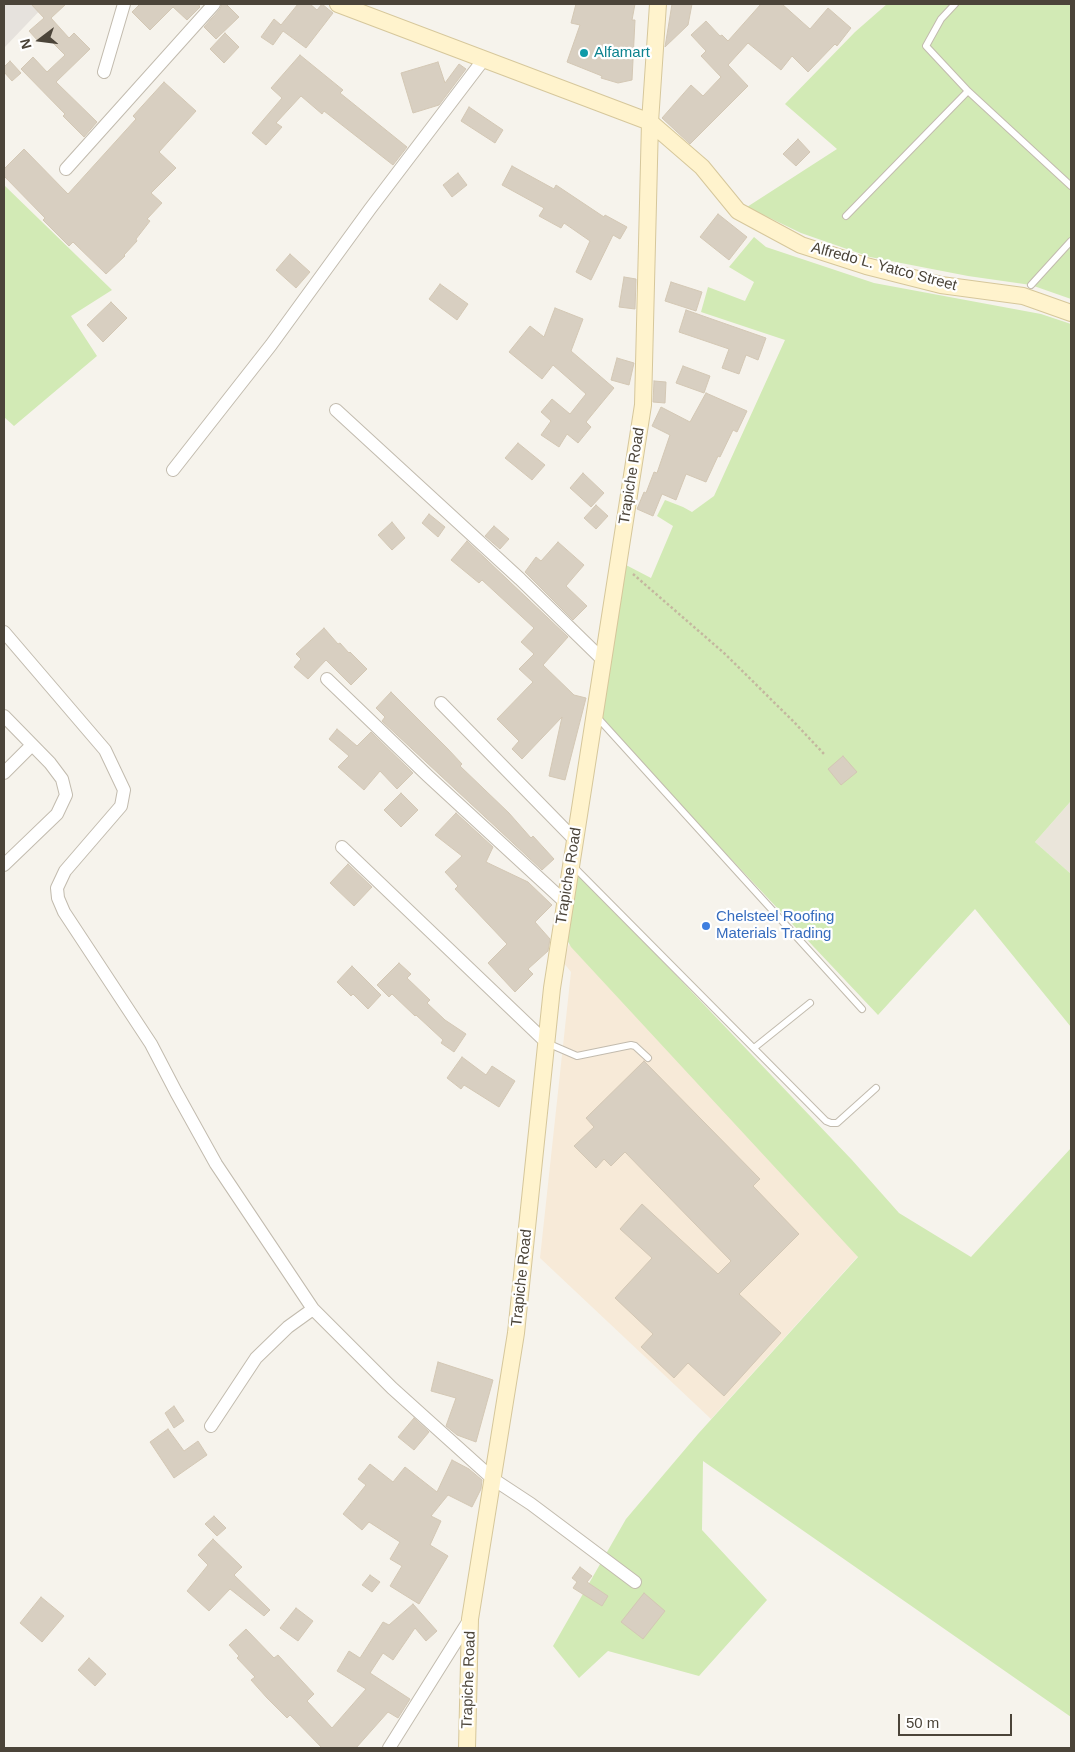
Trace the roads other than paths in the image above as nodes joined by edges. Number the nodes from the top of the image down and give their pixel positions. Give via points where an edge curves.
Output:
1 (124, 4) edge
2 (214, 4) edge
3 (338, 4) edge
4 (658, 4) edge
5 (955, 4) edge
6 (484, 60) junction
7 (104, 72) dead end
8 (968, 91) junction
9 (650, 122) junction
10 (66, 169) dead end
11 (1071, 186) edge
12 (846, 216) dead end
13 (1071, 241) edge
14 (1031, 285) dead end
15 (1071, 313) edge
16 (336, 410) dead end
17 (173, 470) dead end
18 (4, 632) edge
19 (603, 660) junction
20 (327, 679) dead end
21 (441, 703) dead end
22 (595, 714) junction
23 (4, 716) edge
24 (32, 745) junction
25 (4, 773) edge
26 (575, 840) junction
27 (342, 847) dead end
28 (4, 865) edge
29 (571, 865) junction
30 (565, 902) junction
31 (810, 1003) dead end
32 (862, 1009) dead end
33 (546, 1042) junction
34 (754, 1048) junction
35 (648, 1058) dead end
36 (876, 1088) dead end
37 (314, 1309) junction
38 (211, 1426) dead end
39 (493, 1478) junction
40 (634, 1582) dead end
41 (470, 1619) junction
42 (389, 1748) edge
43 (467, 1748) edge

1 - 7 street
2 - 10 street
3 - 6 street, Alfredo L. Yatco Street
4 - 9 street, Trapiche Road
5 - 8 lane via 941,19 926,46
6 - 9 street, Alfredo L. Yatco Street
6 - 17 street
8 - 11 lane
8 - 12 lane
9 - 15 street, Alfredo L. Yatco Street via 702,166 738,210 801,246 941,285 1023,296
9 - 19 street, Trapiche Road via 643,405
13 - 14 lane
16 - 19 street
18 - 37 street via 105,750 124,790 121,806 65,871 58,888 64,912 151,1044 216,1164
19 - 22 street, Trapiche Road
20 - 30 street
21 - 26 street
22 - 26 street, Trapiche Road
22 - 32 lane
23 - 24 street
24 - 25 street
24 - 28 street via 62,779 66,795 57,814
26 - 29 street, Trapiche Road
27 - 33 street
29 - 30 street, Trapiche Road
29 - 34 lane
30 - 33 street, Trapiche Road
31 - 34 lane
33 - 35 lane via 578,1056 631,1045
33 - 39 street, Trapiche Road via 516,1333
34 - 36 lane via 831,1123 837,1122
37 - 38 street via 288,1327 256,1358
37 - 39 street via 392,1388
39 - 40 street
39 - 41 street, Trapiche Road
41 - 42 street
41 - 43 street, Trapiche Road

